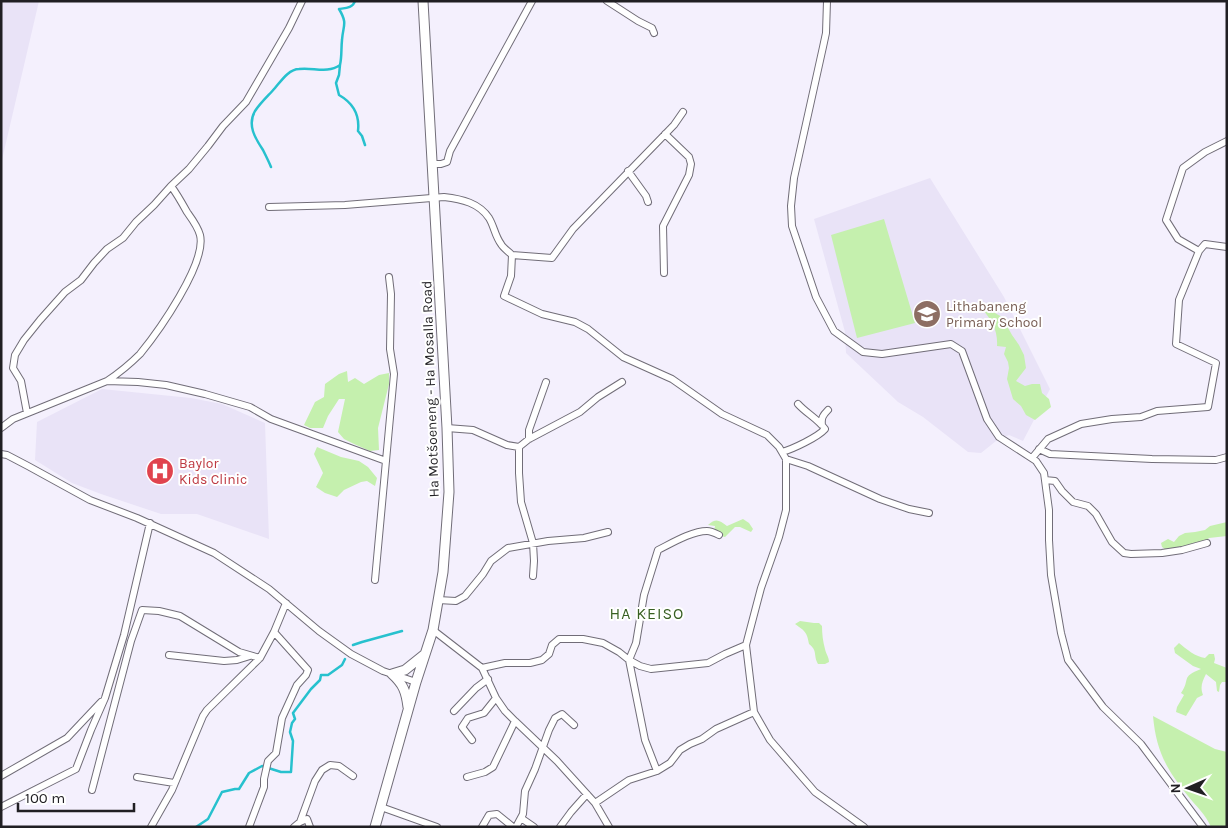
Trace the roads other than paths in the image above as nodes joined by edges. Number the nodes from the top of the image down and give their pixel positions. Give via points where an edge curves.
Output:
1 (302, 1) edge
2 (423, 1) edge
3 (532, 1) edge
4 (607, 1) edge
5 (827, 1) edge
6 (654, 33) dead end
7 (683, 112) dead end
8 (665, 134) junction
9 (1227, 141) edge
10 (433, 164) junction
11 (628, 172) junction
12 (171, 186) junction
13 (435, 198) junction
14 (648, 202) dead end
15 (269, 207) dead end
16 (1227, 247) edge
17 (1199, 251) junction
18 (512, 255) junction
19 (664, 273) dead end
20 (389, 277) dead end
21 (107, 381) junction
22 (546, 382) dead end
23 (622, 382) dead end
24 (798, 404) dead end
25 (828, 410) dead end
26 (27, 413) junction
27 (822, 425) junction
28 (1, 428) edge
29 (448, 428) junction
30 (529, 439) junction
31 (519, 447) junction
32 (1039, 449) junction
33 (782, 452) junction
34 (1, 454) edge
35 (1227, 456) edge
36 (1032, 458) junction
37 (786, 459) junction
38 (386, 462) junction
39 (1045, 480) junction
40 (929, 513) dead end
41 (150, 524) junction
42 (608, 532) dead end
43 (719, 535) dead end
44 (533, 543) junction
45 (1207, 543) dead end
46 (533, 576) dead end
47 (375, 580) dead end
48 (438, 600) junction
49 (286, 603) junction
50 (433, 630) junction
51 (274, 632) junction
52 (746, 645) junction
53 (425, 654) junction
54 (169, 655) dead end
55 (251, 656) junction
56 (260, 658) junction
57 (629, 660) junction
58 (482, 668) junction
59 (392, 674) junction
60 (488, 679) junction
61 (416, 682) junction
62 (105, 698) junction
63 (496, 698) junction
64 (409, 709) junction
65 (454, 711) dead end
66 (754, 712) junction
67 (514, 721) junction
68 (574, 725) dead end
69 (472, 740) dead end
70 (543, 748) junction
71 (657, 771) junction
72 (1, 776) edge
73 (353, 776) dead end
74 (138, 777) dead end
75 (467, 777) dead end
76 (174, 784) junction
77 (92, 790) dead end
78 (587, 794) junction
79 (596, 803) junction
80 (1, 807) edge
81 (381, 807) junction
82 (521, 818) junction
83 (300, 822) junction
84 (150, 827) edge
85 (249, 827) edge
86 (294, 827) edge
87 (310, 827) edge
88 (375, 827) edge
89 (438, 827) edge
90 (482, 827) edge
91 (514, 827) edge
92 (534, 827) edge
93 (560, 827) edge
94 (609, 827) edge
95 (864, 827) edge
96 (1203, 827) edge

1 - 12 street via 246,102
2 - 10 main road, Ha Motšoeneng - Ha Mosalla Road
3 - 10 street via 446,162
4 - 6 street via 652,28
5 - 36 street via 824,47 794,178 791,206 792,226 816,297 834,330 864,352 882,354 951,344 962,351 987,419 1000,437
7 - 8 street
8 - 11 street
8 - 19 street via 689,157 691,164 689,175 663,226
9 - 17 street via 1184,168 1166,220 1178,239
10 - 13 main road, Ha Motšoeneng - Ha Mosalla Road
11 - 14 street
11 - 18 street via 573,229 552,258
12 - 21 street via 196,226 200,251 184,288 154,335 139,354
12 - 26 street via 124,238 107,249 81,280 65,292 24,340 15,355 13,368 22,381
13 - 15 street
13 - 18 street via 458,199 481,209 501,244
13 - 29 main road, Ha Motšoeneng - Ha Mosalla Road
16 - 17 street via 1205,244
17 - 32 street via 1179,300 1176,344 1216,363 1208,407 1157,411 1141,417 1081,424 1048,439
18 - 33 street via 511,276 504,296 542,314 575,322 588,329 623,357 672,379 722,414 767,435
20 - 38 street via 390,349 394,374
21 - 26 street
21 - 38 street via 166,385 250,407 271,419
22 - 30 street via 529,430
23 - 30 street via 580,412
24 - 27 street
25 - 27 street via 821,420
26 - 28 street
27 - 33 street via 821,434
29 - 31 street via 473,430
29 - 48 main road, Ha Motšoeneng - Ha Mosalla Road via 449,492
30 - 31 street
31 - 44 street via 521,502
32 - 35 street via 1050,454 1152,459 1216,460
32 - 36 street
33 - 37 street
34 - 41 street via 90,500
36 - 39 street via 1044,473
37 - 40 street via 880,499
37 - 52 street via 786,510
38 - 47 street
39 - 45 street via 1055,481 1073,502 1088,506 1112,542 1124,553 1162,553
39 - 96 street via 1051,575 1068,660 1103,707 1141,744
41 - 49 street via 214,553
41 - 62 street via 124,635
42 - 44 street
43 - 57 street via 699,532 658,550
44 - 46 street
44 - 48 street via 508,548 491,561 465,596 456,600
48 - 50 main road, Ha Motšoeneng - Ha Mosalla Road
49 - 51 street
49 - 59 street via 352,654
50 - 53 main road, Ha Motšoeneng - Ha Mosalla Road
50 - 58 street
51 - 56 street
51 - 85 street via 308,670 297,685 282,718 276,753 268,761 264,787
52 - 57 street via 708,663 651,668
52 - 66 street
53 - 59 main road via 405,670
53 - 61 main road, Ha Motšoeneng - Ha Mosalla Road
54 - 55 street via 224,661
55 - 56 street
55 - 77 street via 180,616 142,610
56 - 76 street via 207,710
57 - 58 street via 602,643 559,639 542,660
57 - 71 street via 645,740
58 - 60 street
59 - 61 street
59 - 64 main road via 405,690
60 - 63 street
60 - 65 street
61 - 64 main road, Ha Motšoeneng - Ha Mosalla Road
62 - 72 street via 67,738
62 - 80 street via 76,769
63 - 67 street
63 - 69 street via 484,713 468,718 462,727
64 - 81 main road, Ha Motšoeneng - Ha Mosalla Road
66 - 71 street via 680,750 670,763
66 - 95 street via 770,740 815,792
67 - 70 street
67 - 75 street via 493,767
68 - 70 street via 562,714 555,718
70 - 78 street
70 - 82 street via 525,791
71 - 79 street via 629,780
73 - 83 street via 339,766 330,765 322,770
74 - 76 street
76 - 84 street
78 - 79 street
78 - 93 street
79 - 94 street
81 - 88 main road, Ha Motšoeneng - Ha Mosalla Road
81 - 89 street
82 - 91 street
82 - 92 street
83 - 86 street
83 - 87 street via 307,820
90 - 91 street via 490,815 497,814

